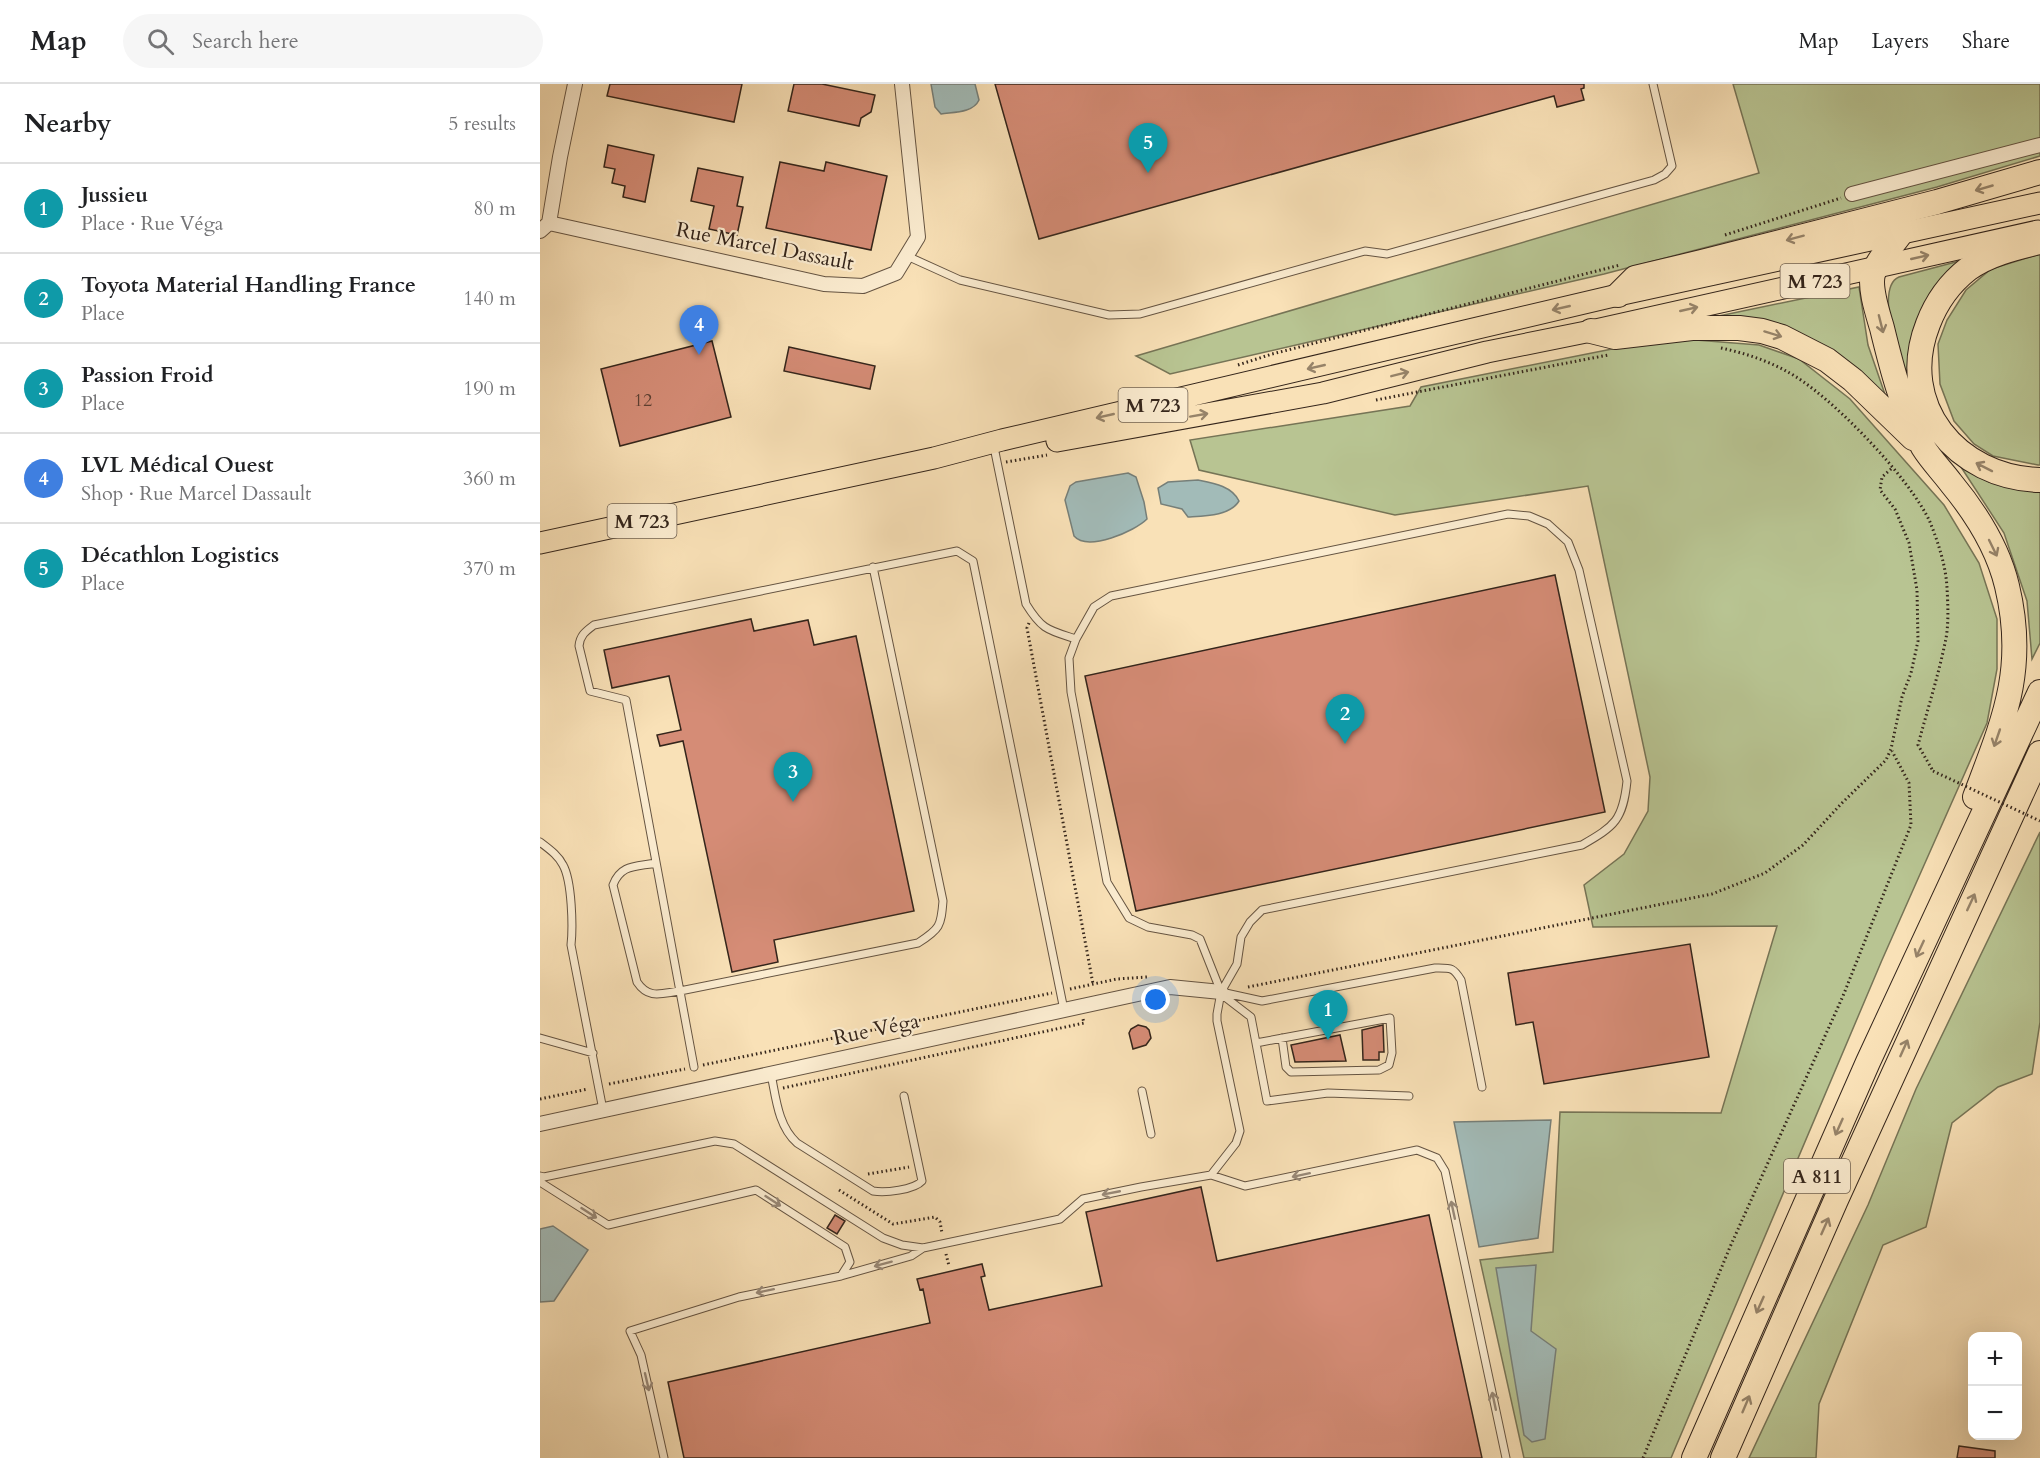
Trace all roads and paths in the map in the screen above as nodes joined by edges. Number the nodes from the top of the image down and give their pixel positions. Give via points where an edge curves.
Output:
1 (575, 84) edge
2 (902, 84) edge
3 (1653, 84) edge
4 (2040, 144) edge
5 (2040, 172) edge
6 (1851, 194) joint
7 (2040, 203) edge
8 (545, 227) edge
9 (2040, 231) edge
10 (1900, 233) junction
11 (1717, 237) dead end
12 (2040, 242) edge
13 (907, 256) junction
14 (1627, 264) dead end
15 (1877, 267) junction
16 (1618, 295) junction
17 (1591, 331) junction
18 (1715, 347) dead end
19 (1618, 354) dead end
20 (1238, 365) dead end
21 (1374, 400) dead end
22 (1924, 448) junction
23 (1056, 454) dead end
24 (934, 458) junction
25 (996, 458) junction
26 (1892, 468) junction
27 (2040, 480) edge
28 (540, 543) edge
29 (873, 567) junction
30 (1032, 615) junction
31 (1076, 639) junction
32 (2040, 692) edge
33 (1891, 749) junction
34 (2040, 753) edge
35 (2040, 821) edge
36 (540, 842) edge
37 (656, 863) junction
38 (1944, 896) junction
39 (680, 991) junction
40 (1061, 991) junction
41 (1221, 993) junction
42 (1064, 1010) junction
43 (540, 1038) edge
44 (1282, 1038) junction
45 (1256, 1043) junction
46 (592, 1053) junction
47 (694, 1067) junction
48 (771, 1074) junction
49 (599, 1087) junction
50 (1482, 1087) dead end
51 (1142, 1091) dead end
52 (904, 1096) dead end
53 (1409, 1096) dead end
54 (540, 1100) edge
55 (603, 1110) junction
56 (540, 1124) edge
57 (1151, 1134) dead end
58 (1211, 1175) junction
59 (540, 1176) edge
60 (540, 1182) edge
61 (839, 1191) dead end
62 (944, 1244) junction
63 (923, 1248) junction
64 (949, 1266) dead end
65 (841, 1276) junction
66 (664, 1458) edge
67 (1506, 1458) edge
68 (1643, 1458) edge
69 (1694, 1458) edge
70 (1723, 1458) edge

1 - 8 street
2 - 13 street, Rue Marcel Dassault via 918,237
3 - 13 lane via 1672,166 1654,180 1387,254 1365,251 1140,314 1109,315 960,280
4 - 6 street
5 -> 16 highway via 1635,278
6 - 11 path
7 - 10 main road, M 723
8 - 13 street, Rue Marcel Dassault via 825,284 863,286 896,273
15 -> 9 main road, M 723
10 - 15 highway
10 - 16 main road, M 723
27 -> 12 highway via 1994,472 1973,462 1951,444 1926,407 1919,373 1923,334 1950,287 1979,262
14 - 20 path
17 -> 15 main road, M 723
15 -> 22 highway via 1872,276 1874,298 1898,392
16 -> 24 main road, M 723
17 -> 22 highway via 1615,337 1730,328 1782,337 1827,360 1853,380
25 -> 17 main road, M 723 via 1323,393
18 - 26 path via 1748,354 1787,371 1849,421
19 - 21 path
22 -> 38 highway via 1962,498 1997,556 2007,584 2015,638 2015,665 2006,709 1940,881
23 - 25 path
24 - 25 main road, M 723
24 - 28 main road, M 723
25 - 30 lane via 1026,604
26 - 33 path via 1882,477 1880,490 1895,509 1908,543 1917,590 1918,641
26 - 35 path, bridge via 1929,520 1947,587 1946,641 1918,745 1933,771
29 - 37 lane via 594,625 583,633 579,646 590,691 626,700
29 - 39 lane via 943,901 942,921 935,932 918,943
29 - 40 lane via 957,551 974,561
30 - 31 lane via 1046,630
30 - 40 path, Rue Véga via 1027,628 1093,984
31 - 41 lane via 1069,658 1071,692 1107,882 1129,918 1148,927 1200,939
31 - 41 lane via 1094,607 1111,596 1508,514 1537,518 1568,542 1579,570 1628,781 1625,802 1607,831 1582,845 1262,910 1241,937 1237,964
32 - 38 highway, A 811
33 - 41 path via 1886,760 1803,845 1764,873 1712,894
33 - 68 path via 1909,783 1911,825 1843,996 1730,1247
70 -> 34 highway, A 811
36 - 46 lane via 565,867 572,917 571,945
37 - 39 lane
37 - 39 lane via 622,870 613,885 637,982 651,994
38 -> 69 highway, A 811
39 - 47 lane
40 - 42 lane
40 - 47 path, Rue Véga
41 - 42 street, Rue Véga via 1170,987
41 - 45 lane via 1251,1017
41 - 50 lane via 1262,1001 1450,968 1461,980
41 - 58 lane via 1217,1021 1240,1131 1236,1143
42 - 48 street, Rue Véga
43 - 46 lane
44 - 44 lane via 1390,1018 1392,1053 1389,1065 1379,1070 1291,1072 1286,1067
44 - 45 lane
45 - 53 lane via 1267,1101 1328,1093
46 - 49 lane
47 - 49 path, Rue Véga
48 - 52 lane via 788,1135 873,1191 884,1193 922,1181
48 - 55 street, Rue Véga
49 - 54 path, Rue Véga
49 - 55 lane
51 - 57 lane
55 - 56 street, Rue Véga
58 -> 62 lane via 1083,1199 1060,1219
67 -> 58 lane via 1445,1171 1437,1158 1417,1150 1245,1186
59 - 63 lane via 715,1141 734,1144 883,1238
60 -> 65 lane via 608,1225 756,1190 845,1247 850,1262
61 - 62 path via 893,1224 935,1217 940,1222
62 - 63 lane
62 - 64 path
63 -> 65 lane via 911,1256
65 -> 66 lane via 739,1297 630,1330 641,1355

